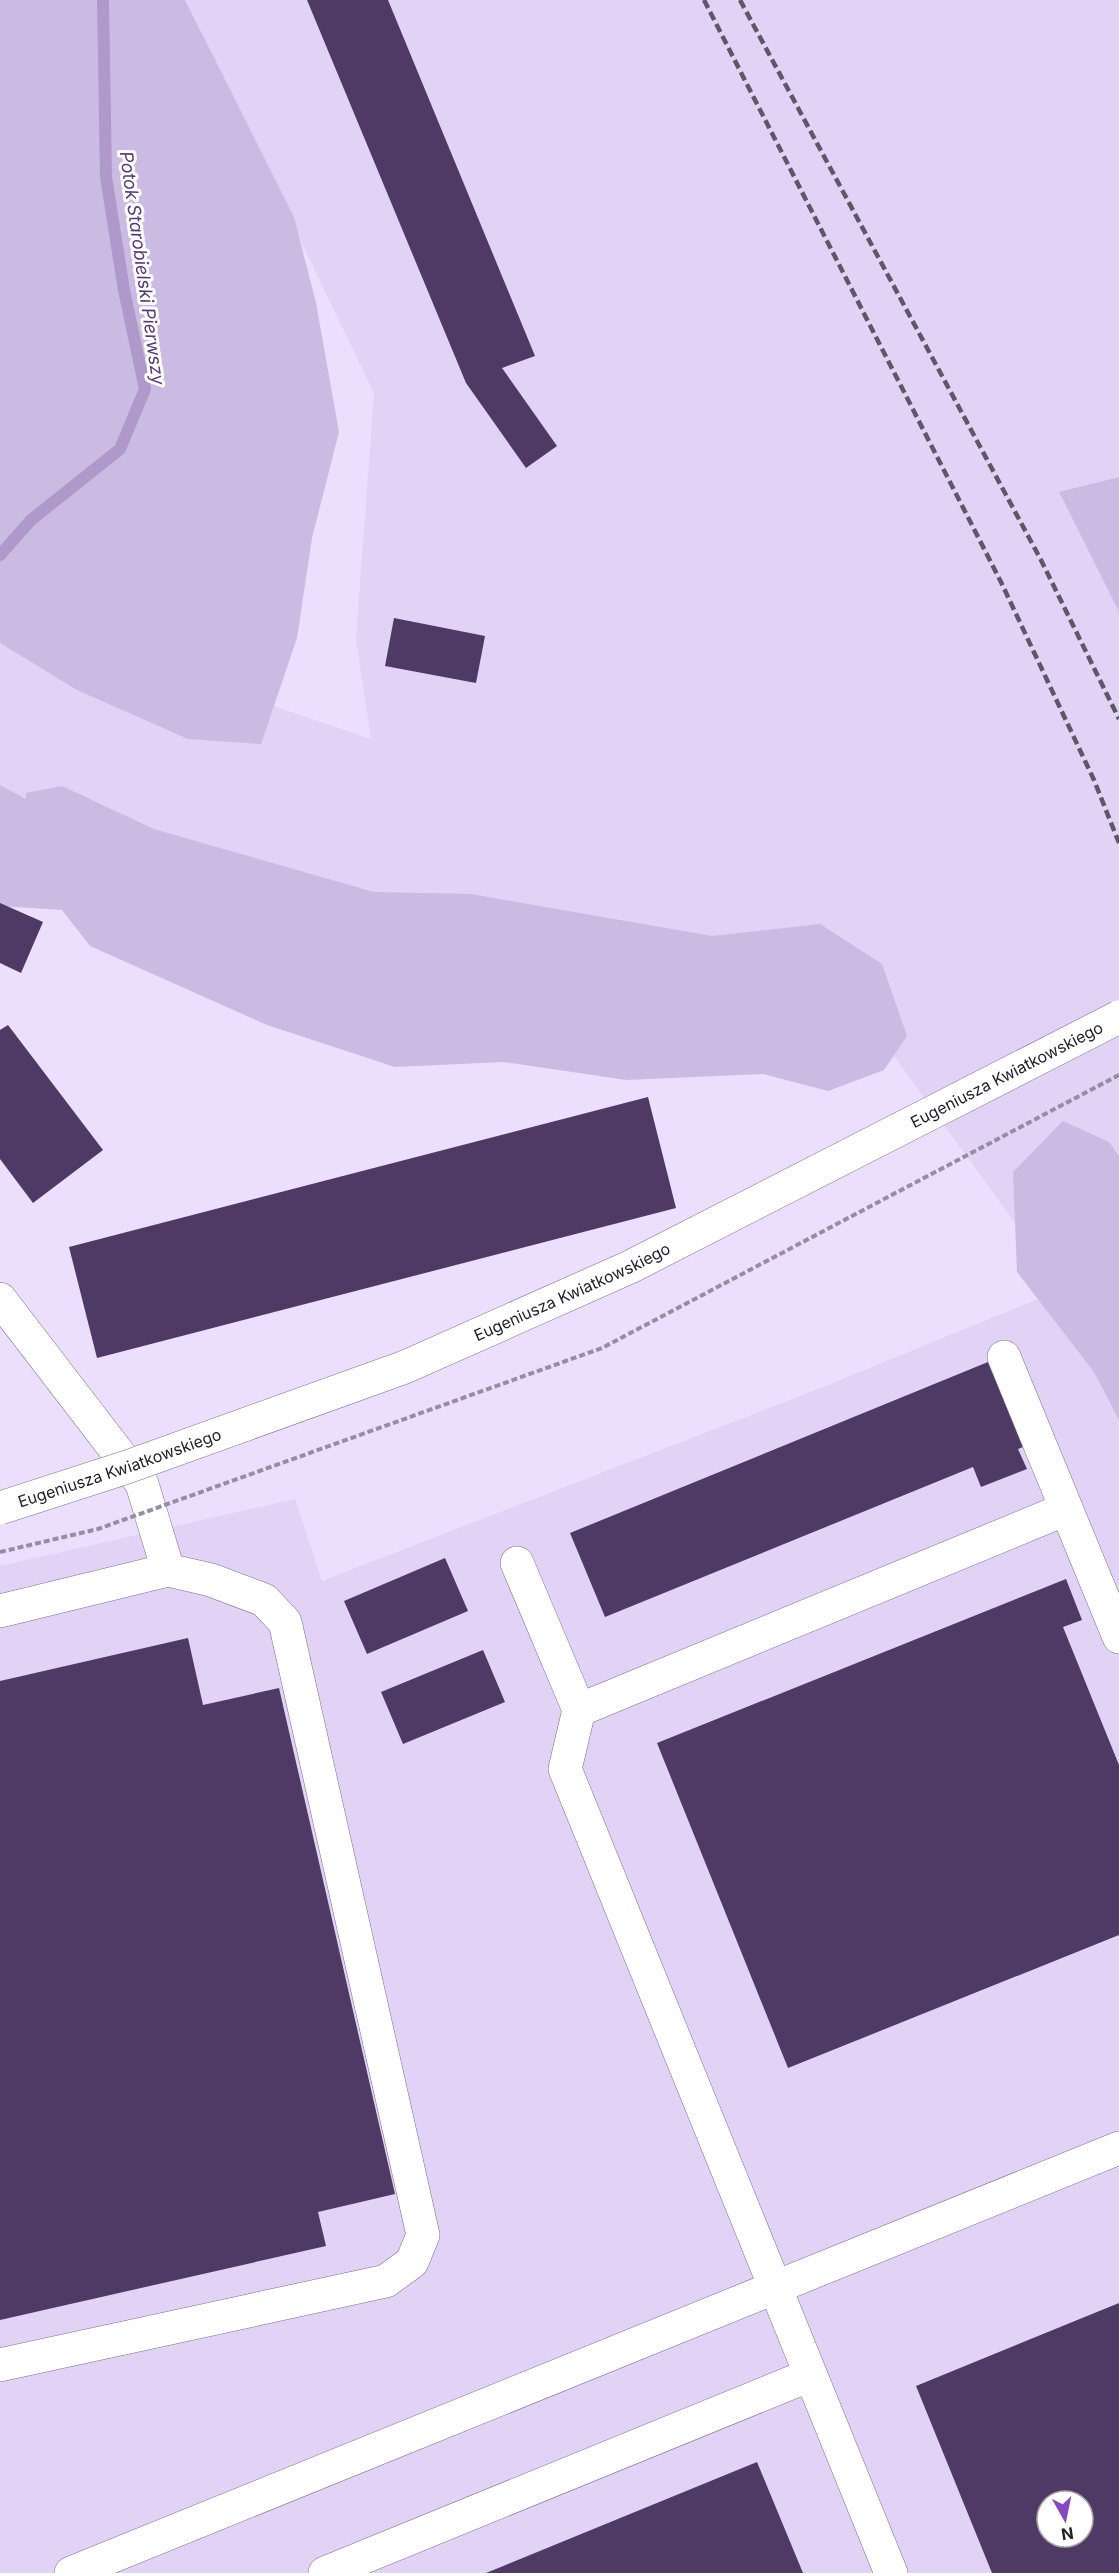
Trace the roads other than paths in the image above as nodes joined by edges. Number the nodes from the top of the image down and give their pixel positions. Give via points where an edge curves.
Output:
1 (1119, 1017) edge
2 (0, 1299) edge
3 (1004, 1358) dead end
4 (0, 1508) edge
5 (1066, 1509) junction
6 (517, 1563) dead end
7 (168, 1570) junction
8 (0, 1611) edge
9 (1119, 1637) edge
10 (579, 1710) junction
11 (1119, 2148) edge
12 (774, 2288) junction
13 (0, 2365) edge
14 (810, 2375) junction
15 (71, 2573) edge
16 (326, 2573) edge
17 (891, 2573) edge

1 - 4 street, Eugeniusza Kwiatkowskiego, bridge via 630,1267 405,1367 127,1467
2 - 7 street via 142,1484
3 - 5 street
5 - 9 street
5 - 10 street
6 - 10 street
7 - 8 street
7 - 13 street via 211,1580 264,1600 285,1622 423,2235 412,2262 386,2281
10 - 12 street via 565,1769
11 - 12 street
12 - 14 street
12 - 15 street
14 - 16 street
14 - 17 street

